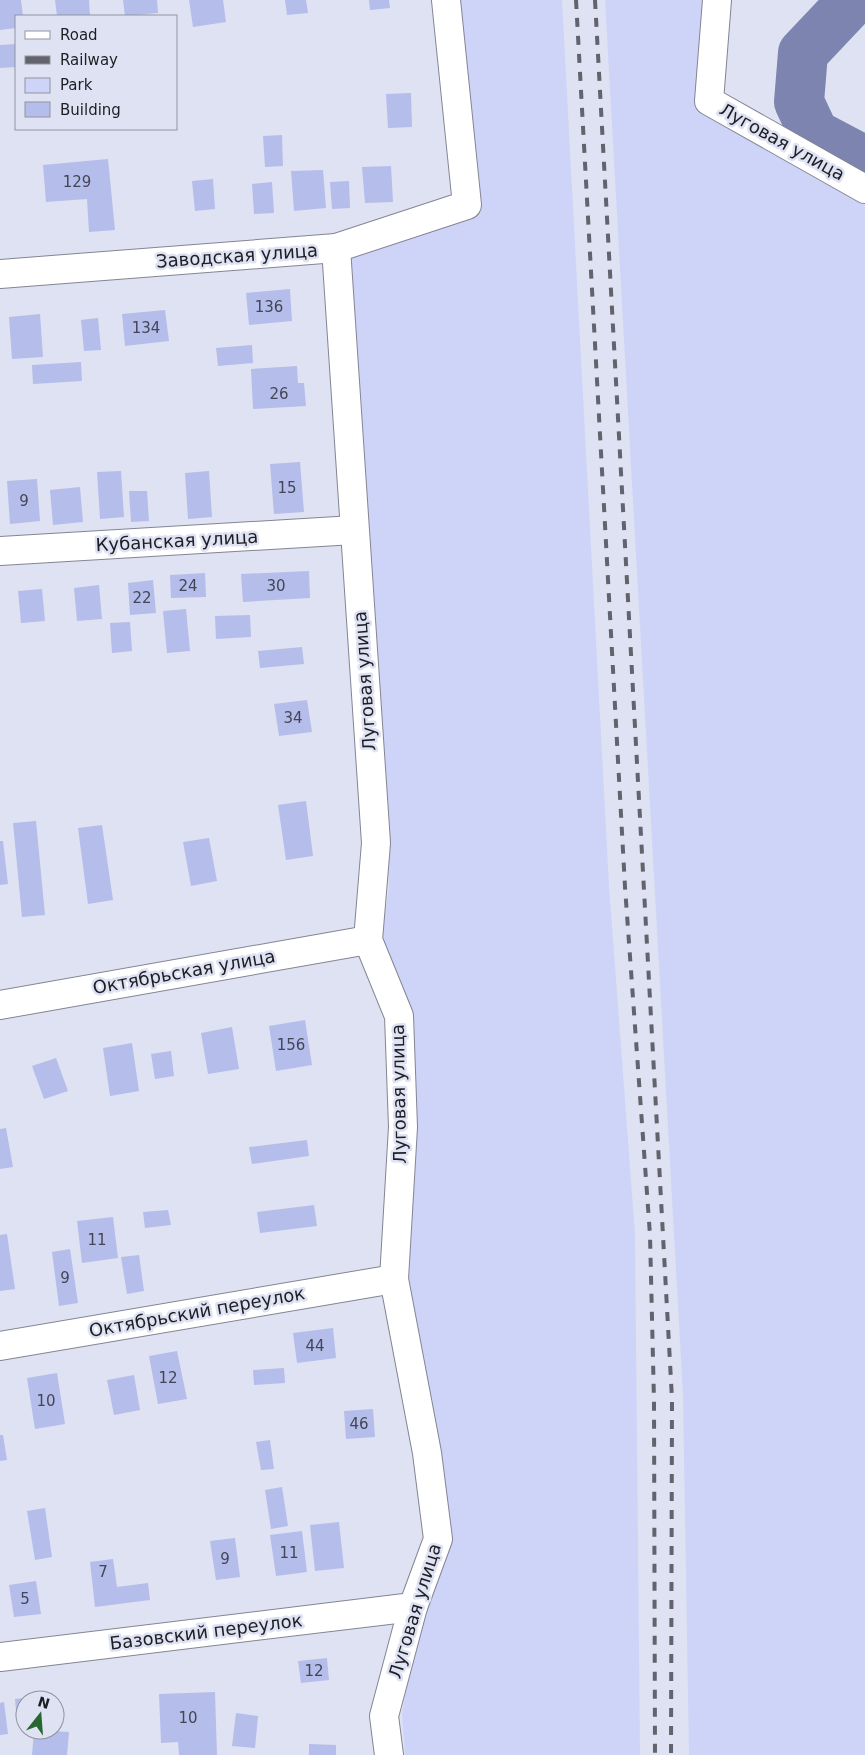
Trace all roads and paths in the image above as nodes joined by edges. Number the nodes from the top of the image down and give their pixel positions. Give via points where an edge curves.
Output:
1 (446, 0) edge
2 (717, 0) edge
3 (865, 189) edge
4 (336, 248) junction
5 (0, 274) edge
6 (354, 530) junction
7 (0, 551) edge
8 (368, 940) junction
9 (0, 1005) edge
10 (394, 1279) junction
11 (0, 1346) edge
12 (413, 1607) junction
13 (0, 1656) edge
14 (389, 1755) edge

1 - 4 street, Заводская улица via 467,205
2 - 3 street, Луговая улица via 709,101
4 - 5 street, Заводская улица
4 - 6 street, Луговая улица
6 - 7 street, Кубанская улица
6 - 8 street, Луговая улица via 376,843
8 - 9 street, Октябрьская улица
8 - 10 street, Луговая улица via 399,1016 403,1127
10 - 11 street, Октябрьский переулок
10 - 12 street, Луговая улица via 427,1453 438,1539
12 - 13 street, Базовский переулок
12 - 14 street, Луговая улица via 384,1716

